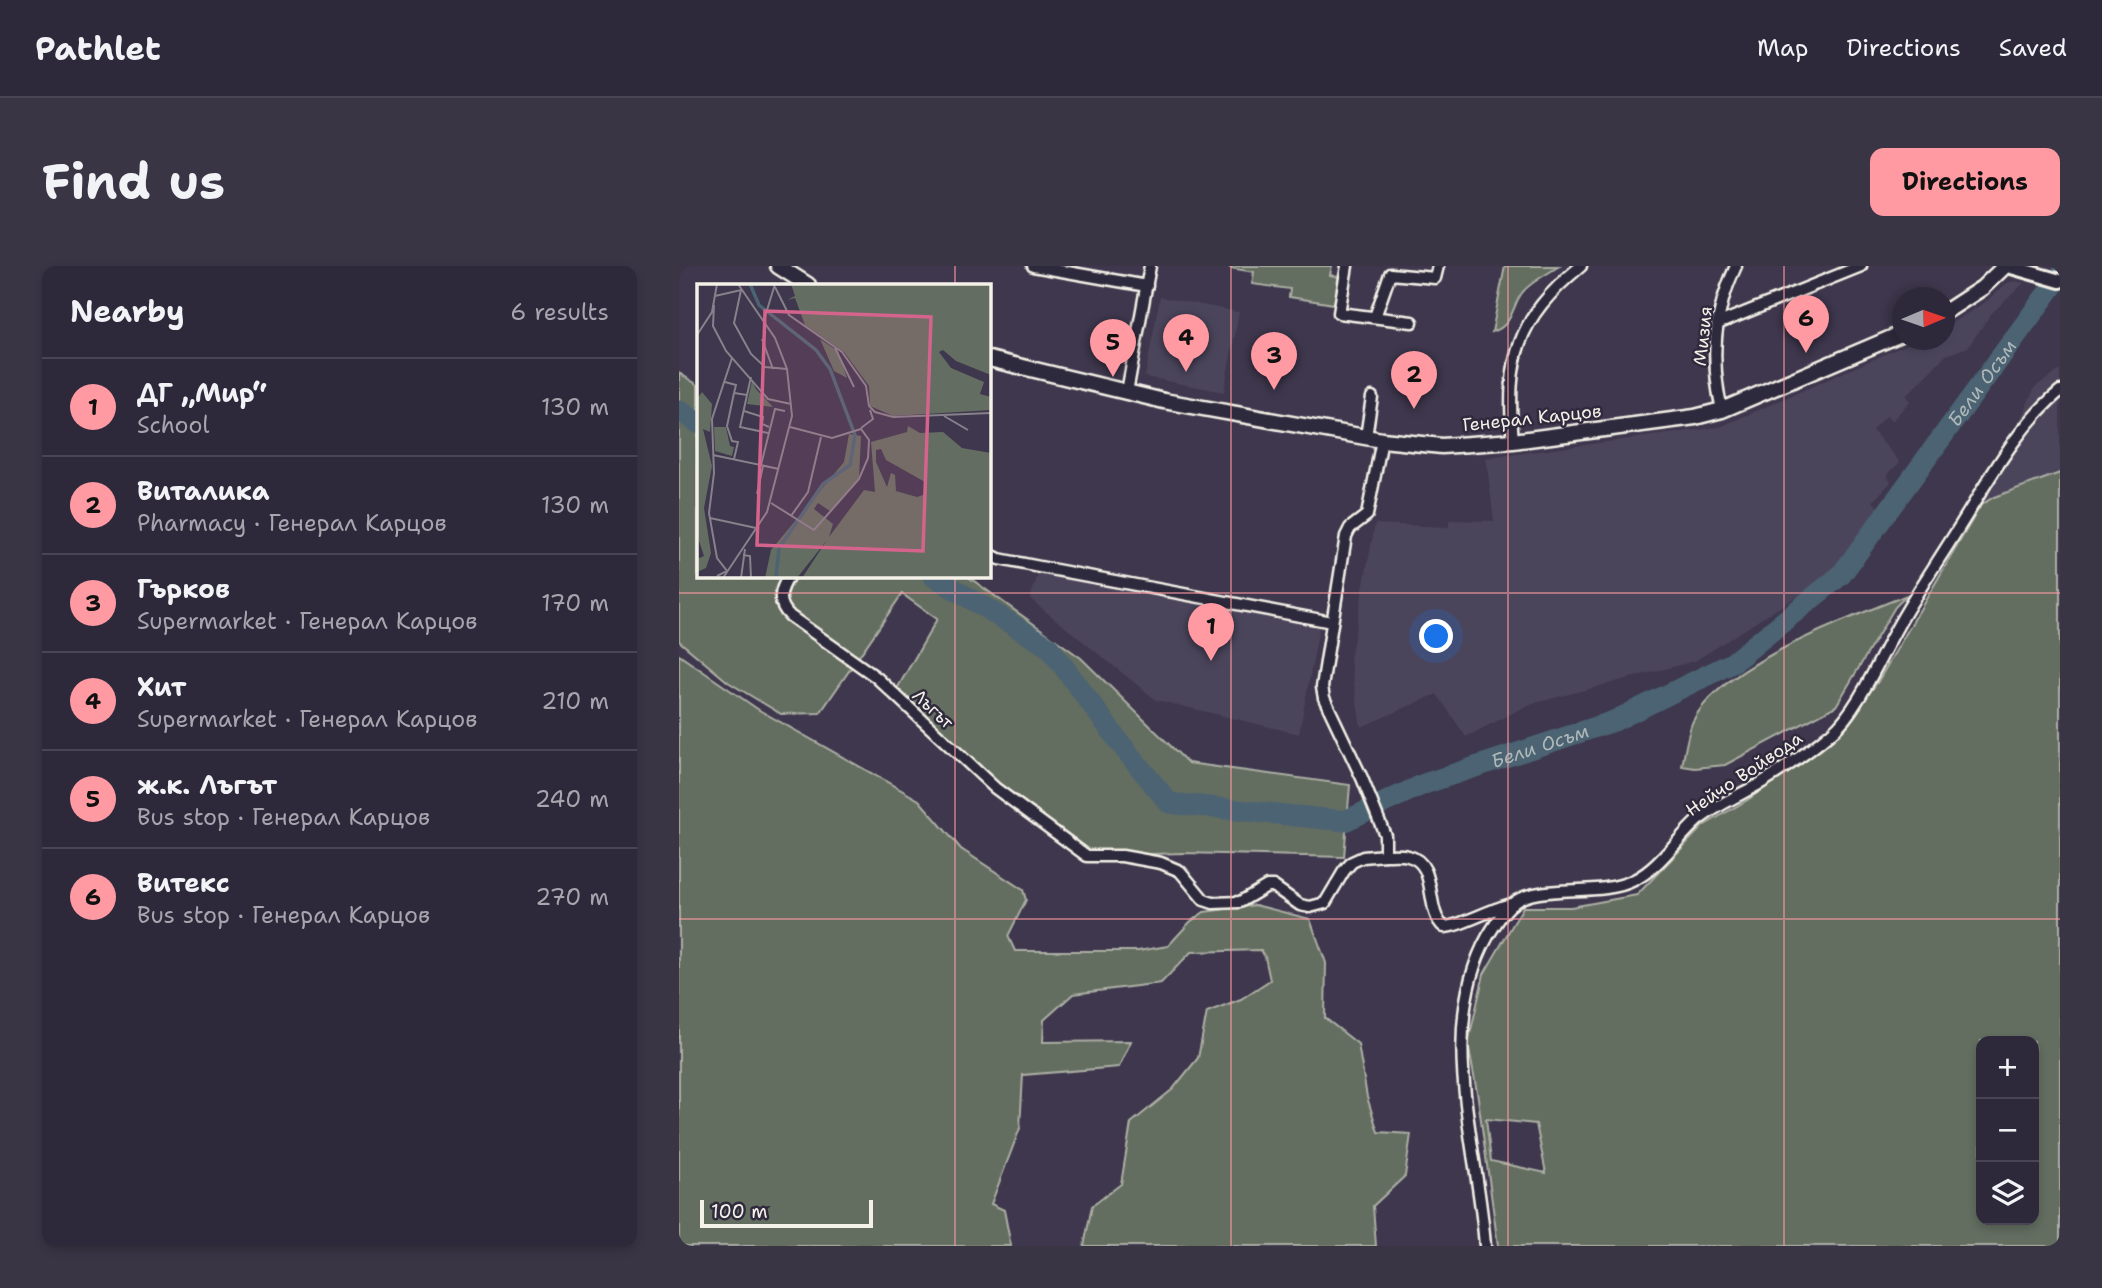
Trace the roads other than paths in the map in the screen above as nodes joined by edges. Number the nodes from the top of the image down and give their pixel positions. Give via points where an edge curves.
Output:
1 (778, 266) edge
2 (1033, 266) edge
3 (1150, 266) edge
4 (1347, 266) edge
5 (1438, 266) edge
6 (1581, 266) edge
7 (1736, 266) edge
8 (1861, 266) edge
9 (2006, 266) edge
10 (2060, 281) edge
11 (806, 284) edge
12 (1147, 286) junction
13 (1955, 305) edge
14 (1375, 317) junction
15 (1412, 322) dead end
16 (1717, 324) junction
17 (1892, 337) edge
18 (991, 359) edge
19 (2060, 391) edge
20 (1127, 392) junction
21 (1371, 397) dead end
22 (1722, 410) junction
23 (1366, 437) junction
24 (1381, 440) junction
25 (1513, 441) junction
26 (991, 555) edge
27 (788, 578) edge
28 (1332, 622) junction
29 (1385, 855) junction
30 (1511, 904) junction
31 (1485, 1246) edge

1 - 11 main road
2 - 12 street
3 - 12 street
4 - 14 street via 1339,313
5 - 14 street via 1435,278 1390,274
6 - 25 street via 1543,303 1521,338 1511,380
7 - 16 street, Мизия
8 - 16 street
9 - 10 street
9 - 13 main road
12 - 20 street
14 - 15 street
16 - 22 street, Мизия via 1714,365
17 - 22 main road, Генерал Карцов
18 - 20 main road, Генерал Карцов
19 - 30 street, Нейчо Войвода via 2039,409 2001,457 1835,730 1767,779 1698,820 1637,879 1601,890 1547,892
20 - 23 main road, Генерал Карцов
21 - 23 street
22 - 25 main road, Генерал Карцов
23 - 24 main road, Генерал Карцов
24 - 25 main road, Генерал Карцов via 1442,446
24 - 28 street via 1367,514 1346,536
26 - 28 street
27 - 29 street, Лъгът via 780,603 790,616 876,677 995,788 1087,856 1161,863 1180,871 1204,900 1213,903 1240,901 1273,886 1310,907 1325,902 1352,862
28 - 29 street via 1324,698 1385,835
29 - 30 street, Нейчо Войвода via 1417,860 1432,892 1436,917 1444,927
30 - 31 street via 1474,967 1465,999 1461,1044

